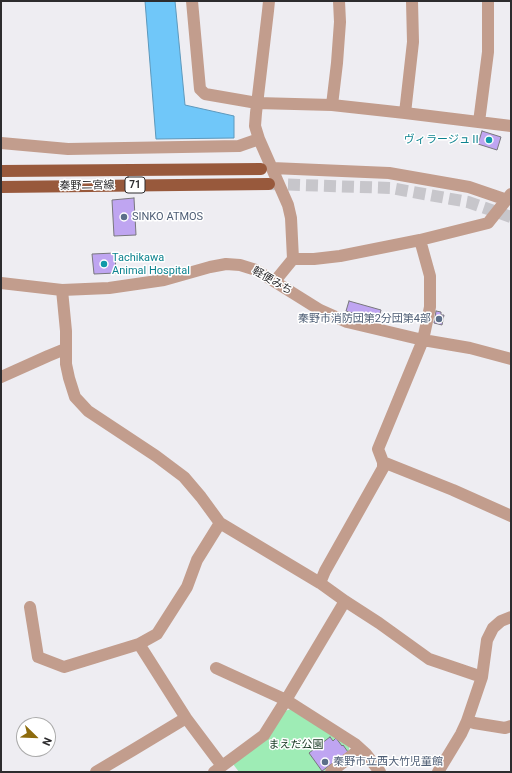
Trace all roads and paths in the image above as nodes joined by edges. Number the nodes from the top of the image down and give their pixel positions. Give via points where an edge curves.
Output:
1 (192, 1) edge
2 (269, 1) edge
3 (339, 1) edge
4 (412, 1) edge
5 (488, 1) edge
6 (257, 103) junction
7 (332, 105) junction
8 (405, 113) junction
9 (479, 122) junction
10 (511, 126) edge
11 (259, 140) junction
12 (1, 143) edge
13 (266, 169) junction
14 (1, 171) edge
15 (269, 184) tunnel mouth
16 (1, 187) edge
17 (509, 197) edge
18 (420, 240) junction
19 (292, 260) junction
20 (274, 281) junction
21 (1, 283) edge
22 (62, 290) junction
23 (423, 340) junction
24 (65, 349) junction
25 (511, 359) edge
26 (1, 377) edge
27 (383, 462) junction
28 (511, 516) edge
29 (220, 523) junction
30 (320, 583) junction
31 (345, 601) junction
32 (30, 607) dead end
33 (511, 617) edge
34 (139, 644) junction
35 (216, 668) dead end
36 (482, 677) junction
37 (286, 700) junction
38 (186, 718) junction
39 (467, 721) junction
40 (511, 726) edge
41 (360, 749) junction
42 (218, 769) edge
43 (96, 772) edge
44 (331, 772) edge
45 (380, 772) edge
46 (438, 772) edge

1 - 6 street via 200,89 205,94
2 - 6 street
3 - 7 street via 340,22
4 - 8 street via 413,42
5 - 9 street via 488,52
6 - 7 street
6 - 11 street via 255,126
7 - 8 street
8 - 9 street
9 - 10 street
11 - 12 street via 240,146 68,149
11 - 13 street
13 - 14 main road, 秦野二宮線 / 71
13 - 17 street via 389,173
13 - 19 street via 288,205 291,218
15 - 16 main road, 秦野二宮線 / 71
17 - 18 street via 488,223
18 - 19 street via 340,256
18 - 23 street via 430,276 430,307
19 - 20 street
20 - 22 street, 軽便みち via 256,270 226,264 164,280 109,288
20 - 23 street, 軽便みち via 320,310 347,322
21 - 22 street, 軽便みち
22 - 24 street
23 - 25 street, 軽便みち via 470,348
23 - 27 street via 378,449
24 - 26 street
24 - 29 street via 66,364 75,397 88,411 184,477
27 - 28 street
27 - 30 street via 383,468
29 - 30 street
29 - 34 street via 197,560 186,587 158,634
30 - 31 street
31 - 36 street via 429,659
31 - 37 street
32 - 34 street via 38,657 64,666
33 - 36 street via 500,621 493,628 488,640
34 - 38 street
35 - 37 street
36 - 39 street
37 - 41 street
37 - 42 street via 264,735
38 - 42 street
38 - 43 street
39 - 40 street via 505,728
39 - 46 street
41 - 44 street
41 - 45 street

